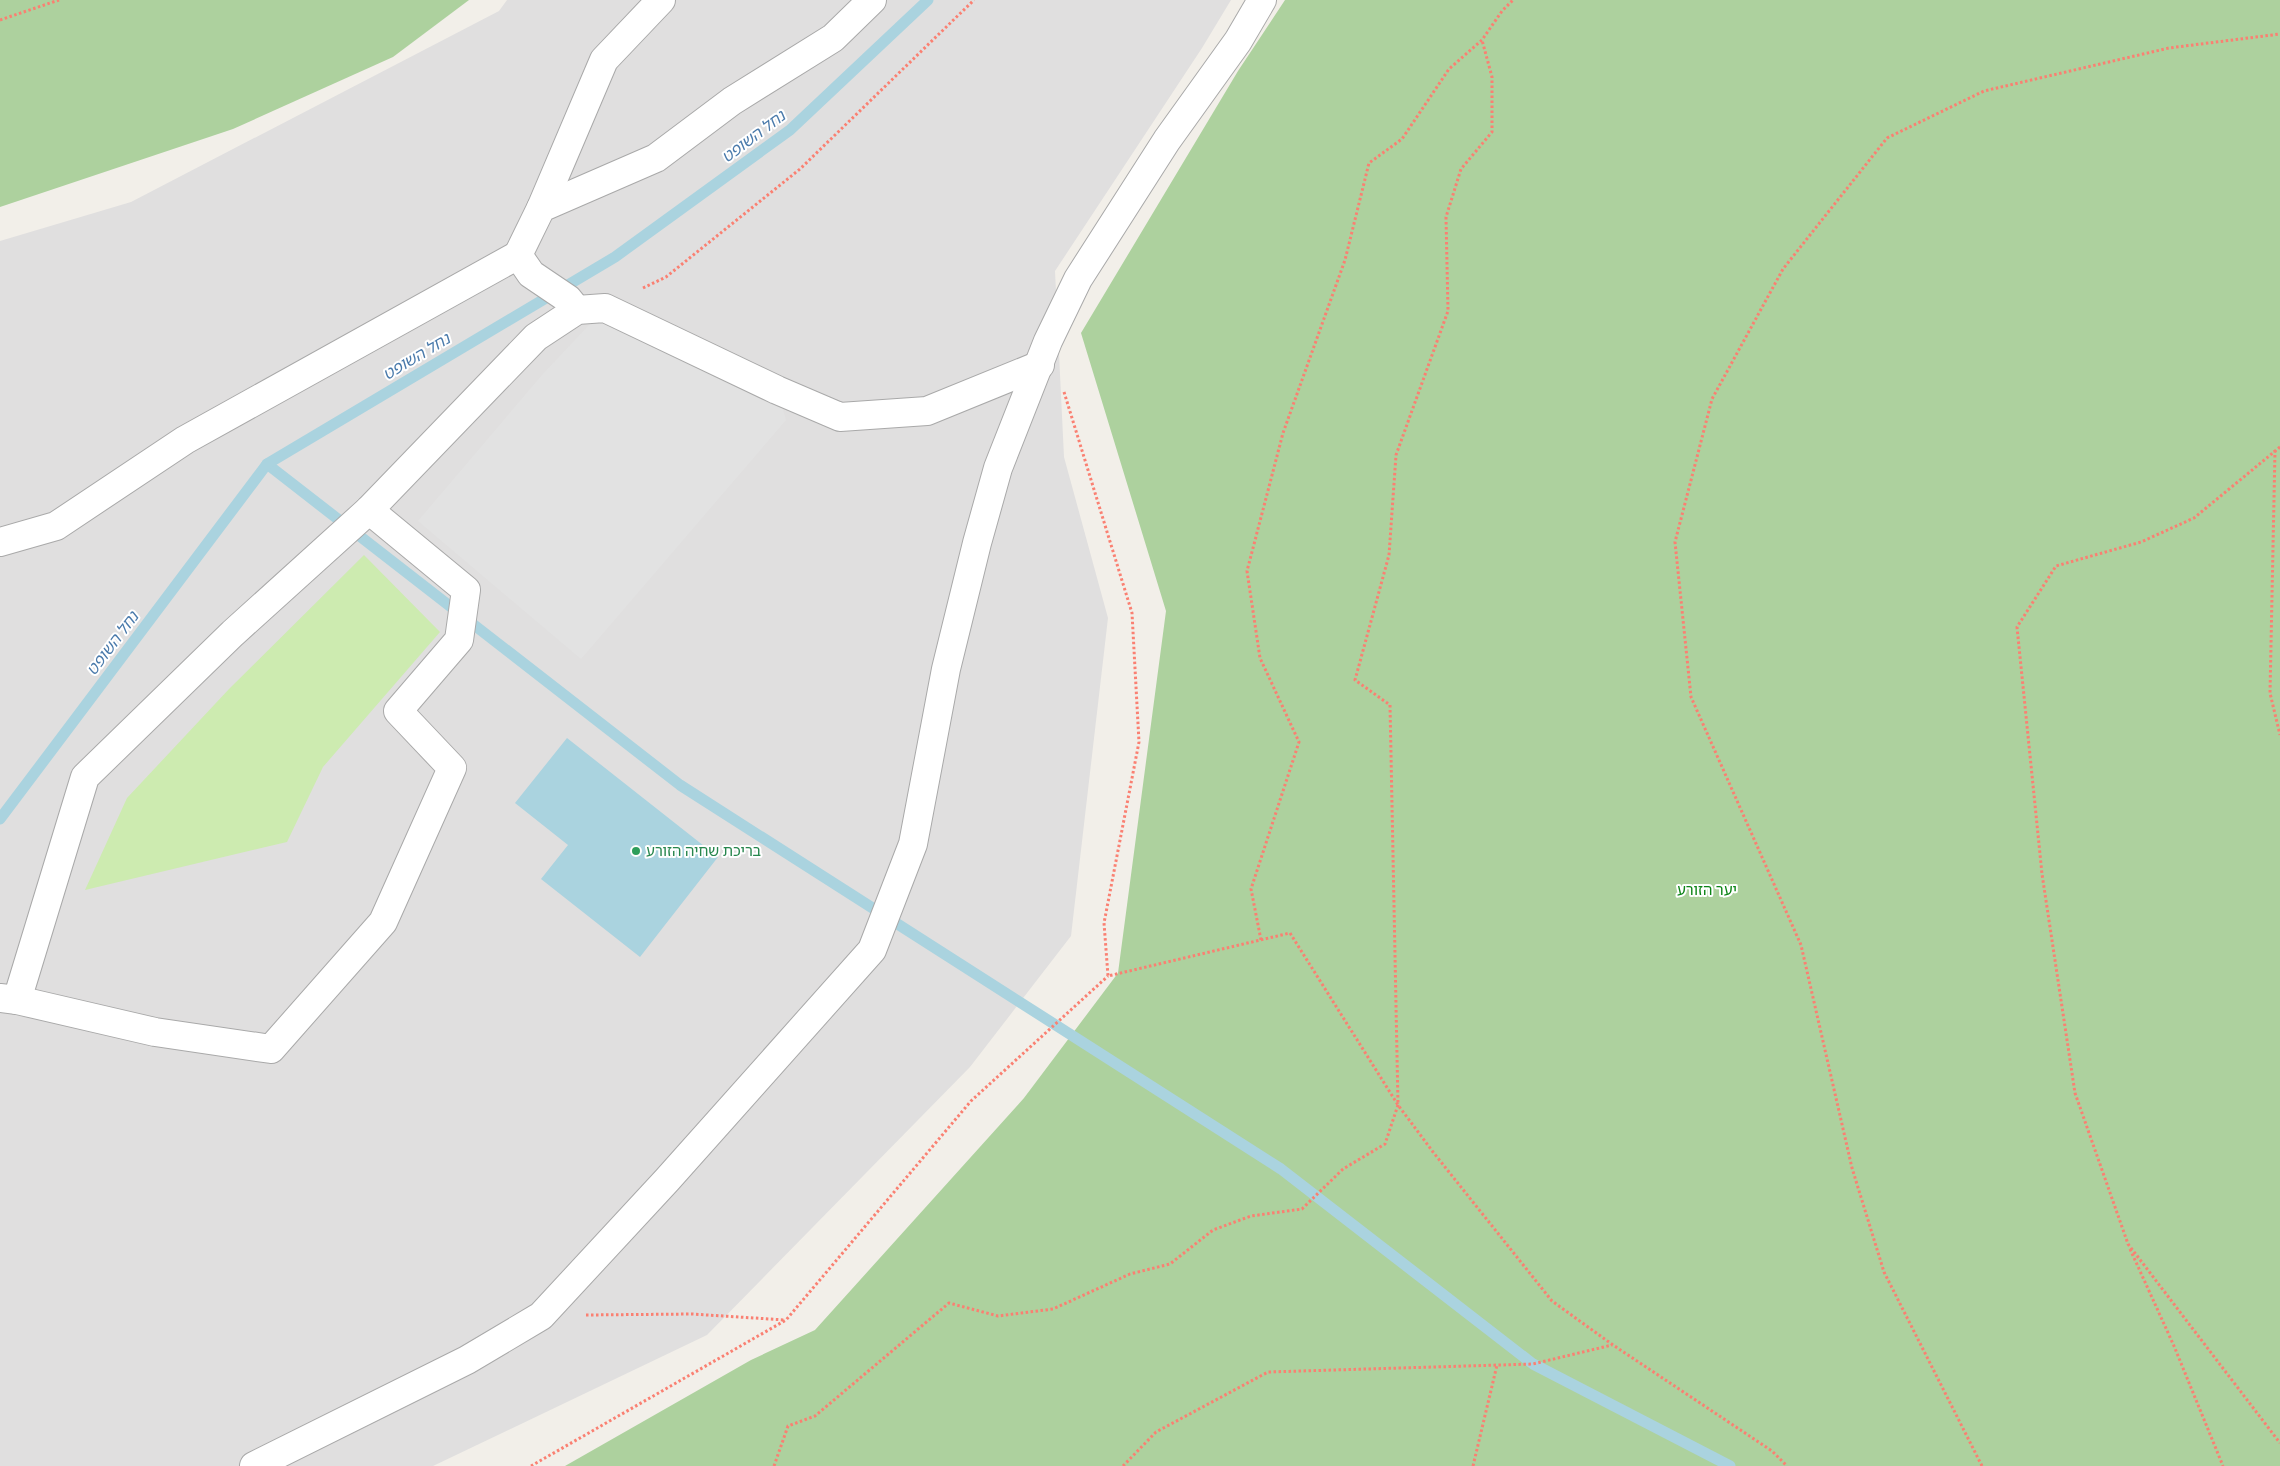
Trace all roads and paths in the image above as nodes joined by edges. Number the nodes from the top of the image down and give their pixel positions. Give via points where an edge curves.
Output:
1 (59, 0) edge
2 (661, 0) edge
3 (872, 0) edge
4 (974, 0) edge
5 (1262, 0) edge
6 (1513, 0) edge
7 (0, 20) edge
8 (2280, 34) edge
9 (1482, 40) junction
10 (541, 208) junction
11 (524, 264) junction
12 (572, 304) junction
13 (605, 308) junction
14 (1044, 353) junction
15 (2280, 447) edge
16 (2275, 449) junction
17 (369, 510) junction
18 (0, 542) edge
19 (2280, 735) edge
20 (1261, 940) junction
21 (1108, 976) junction
22 (9, 999) edge
23 (1398, 1104) junction
24 (2128, 1244) junction
25 (541, 1316) junction
26 (786, 1320) junction
27 (1613, 1345) junction
28 (1497, 1365) junction
29 (2280, 1443) edge
30 (254, 1466) edge
31 (530, 1466) edge
32 (774, 1466) edge
33 (1123, 1466) edge
34 (1473, 1466) edge
35 (1787, 1466) edge
36 (1982, 1466) edge
37 (2223, 1466) edge

1 - 7 path
2 - 10 street via 604,60
3 - 10 street via 833,38 732,101 656,158
4 - 13 path via 800,169 666,277
5 - 14 street via 1238,41 1167,140 1078,279
6 - 9 path
8 - 36 path via 2169,48 1984,91 1887,138 1783,269 1712,399 1675,542 1691,697 1801,945 1852,1168 1884,1272
9 - 20 path via 1449,70 1402,139 1369,163 1345,260 1283,432 1247,571 1260,658 1299,742 1252,889
9 - 23 path via 1492,77 1492,132 1461,169 1446,217 1448,311 1396,455 1389,555 1355,680 1390,705
10 - 11 street
11 - 12 street
11 - 18 street via 185,440 56,526
12 - 13 street
12 - 17 street
13 - 14 street via 840,417 928,411
14 - 21 path via 1132,613 1139,742 1104,923
14 - 25 street via 998,468 946,668 913,844 872,950
15 - 16 path
16 - 19 path via 2270,693
16 - 24 path via 2194,518 2141,542 2056,566 2017,627 2042,874 2075,1093
17 - 22 street via 233,632 85,777
17 - 22 street via 466,590 459,640 398,711 452,768 383,922 271,1049 155,1032
20 - 21 path
20 - 23 path via 1290,933
21 - 26 path via 971,1101
23 - 27 path via 1432,1152 1552,1301
23 - 32 path via 1385,1144 1343,1169 1302,1209 1251,1216 1213,1230 1170,1264 1130,1274 1053,1309 998,1316 949,1303 815,1416 788,1426
24 - 29 path
24 - 37 path
25 - 26 path via 692,1314
25 - 30 street via 467,1360
26 - 31 path
27 - 28 path via 1533,1364
27 - 35 path via 1772,1452
28 - 33 path via 1268,1372 1156,1432
28 - 34 path

